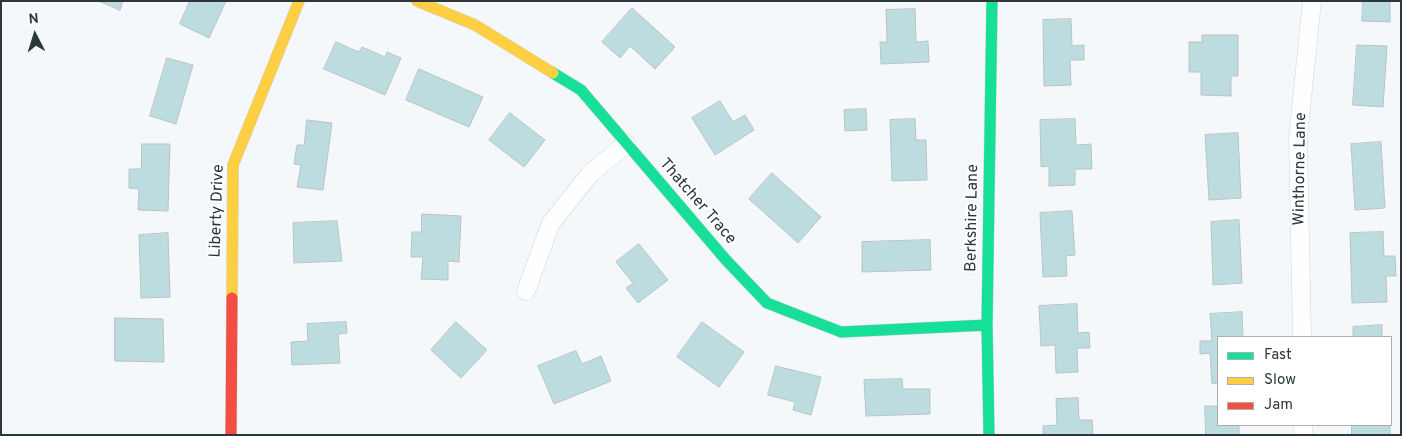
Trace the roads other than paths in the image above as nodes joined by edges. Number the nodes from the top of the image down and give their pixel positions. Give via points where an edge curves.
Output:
1 (299, 1) edge
2 (417, 1) edge
3 (992, 1) edge
4 (1312, 1) edge
5 (626, 144) junction
6 (526, 290) dead end
7 (987, 324) junction
8 (1302, 336) edge
9 (231, 435) edge
10 (988, 435) edge

1 - 9 street, Liberty Drive via 233,165
2 - 5 street, Thatcher Trace via 475,24 581,90
3 - 7 street, Berkshire Lane
4 - 8 street, Winthorne Lane via 1298,138
5 - 6 street via 590,174 551,223
5 - 7 street, Thatcher Trace via 767,303 841,332
7 - 10 street, Berkshire Lane

